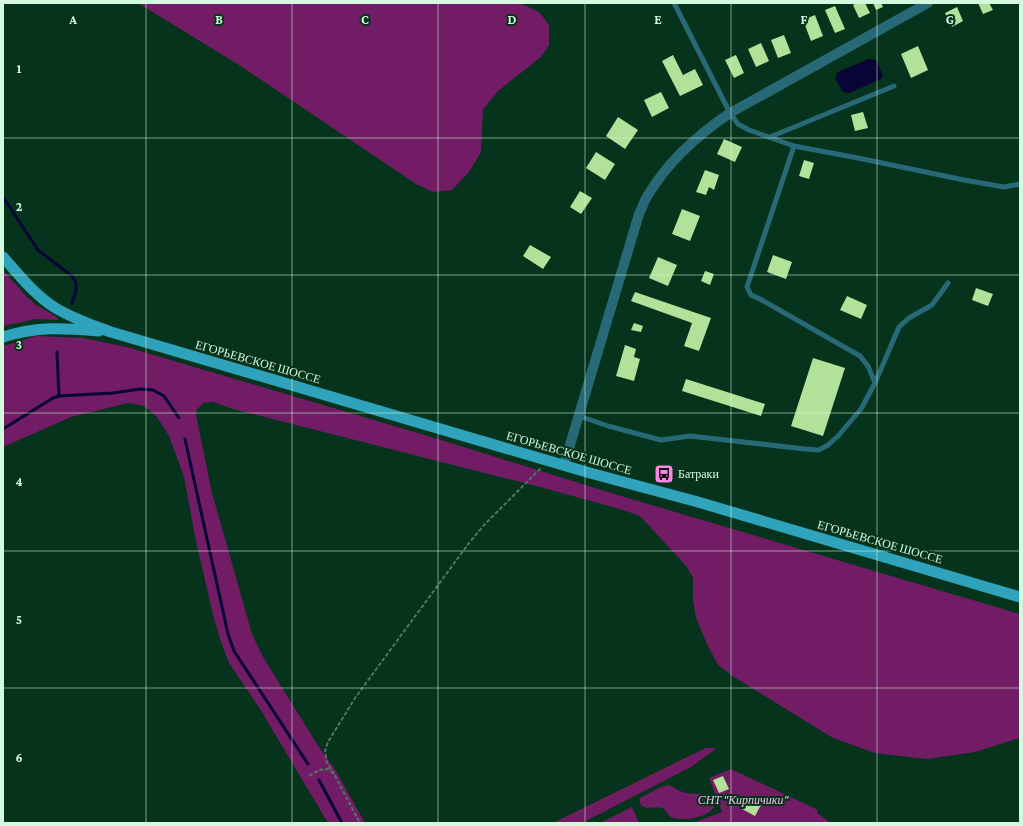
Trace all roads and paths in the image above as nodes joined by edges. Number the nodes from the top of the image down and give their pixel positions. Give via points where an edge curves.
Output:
1 (674, 3) edge
2 (928, 3) edge
3 (894, 86) dead end
4 (730, 113) junction
5 (770, 137) junction
6 (794, 146) junction
7 (1020, 184) edge
8 (3, 257) edge
9 (948, 283) dead end
10 (111, 332) junction
11 (3, 337) edge
12 (875, 383) junction
13 (579, 416) junction
14 (549, 461) junction
15 (564, 465) junction
16 (1020, 597) edge
17 (334, 774) junction
18 (309, 776) dead end
19 (360, 823) edge

1 - 4 lane
2 - 4 street
3 - 5 lane
4 - 5 lane via 738,124
4 - 13 street via 705,131 664,171 647,196 639,214
5 - 6 lane
6 - 7 lane via 1004,187
6 - 12 lane via 747,287 751,295 860,356 868,366
8 - 10 main road, ЕГОРЬЕВСКОЕ ШОССЕ via 27,284 55,307
9 - 12 lane via 932,305 899,327
10 - 11 main road, ЕГОРЬЕВСКОЕ ШОССЕ via 37,329
10 - 14 main road, ЕГОРЬЕВСКОЕ ШОССЕ
12 - 13 lane via 857,415 838,436 819,450 690,436 661,440
13 - 15 street
14 - 15 main road, ЕГОРЬЕВСКОЕ ШОССЕ
14 - 17 path via 485,524 355,698 328,742 327,763
15 - 16 main road, ЕГОРЬЕВСКОЕ ШОССЕ
17 - 18 path via 328,769 319,770
17 - 19 path

